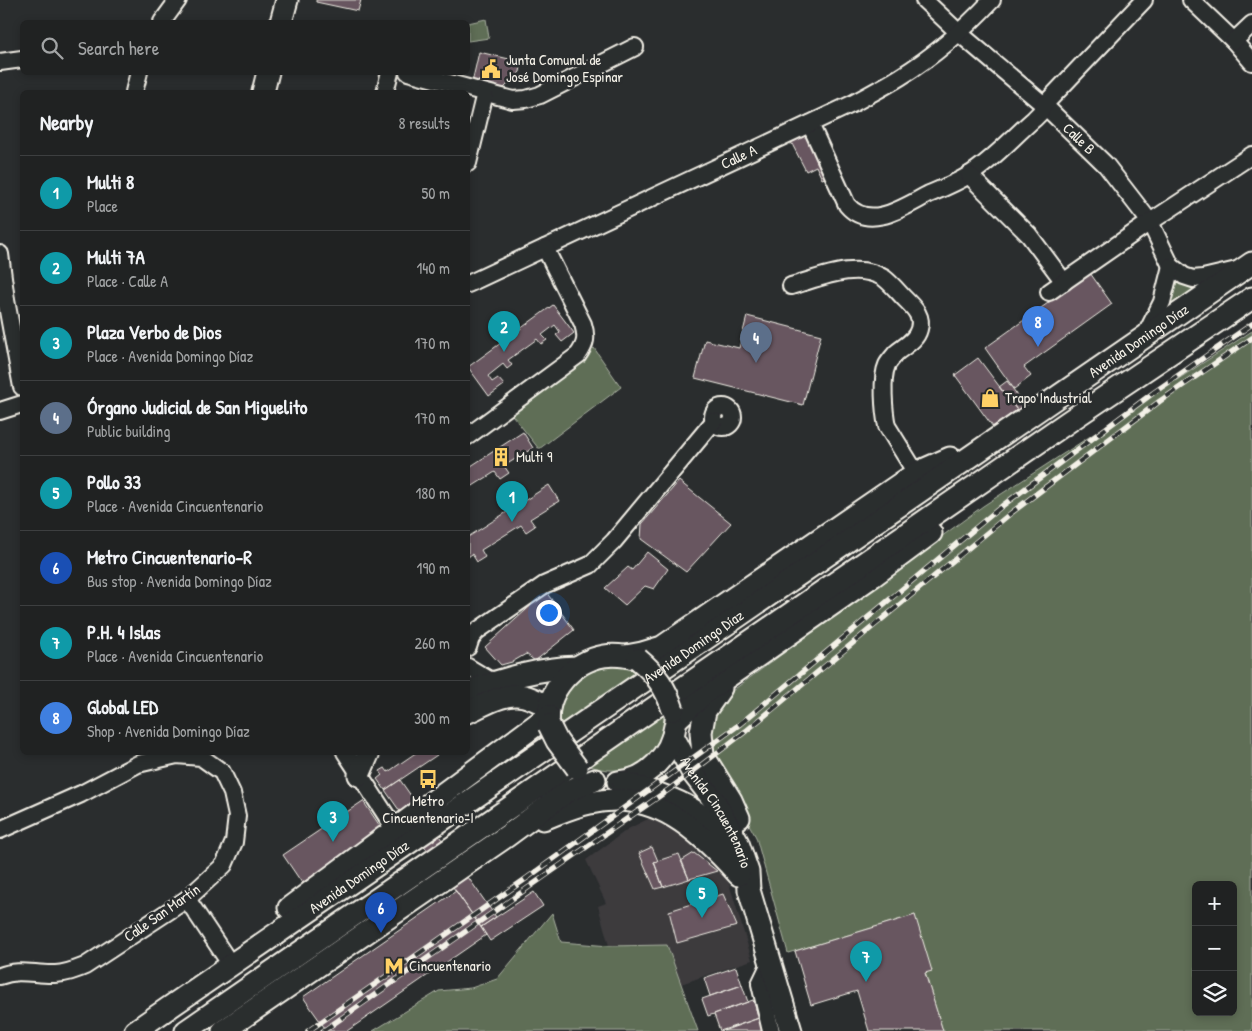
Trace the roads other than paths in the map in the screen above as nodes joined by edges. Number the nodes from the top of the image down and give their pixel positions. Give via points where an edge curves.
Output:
1 (178, 0) edge
2 (287, 0) edge
3 (924, 0) edge
4 (992, 0) edge
5 (1144, 0) edge
6 (1192, 0) edge
7 (163, 20) edge
8 (282, 20) edge
9 (1252, 24) edge
10 (959, 33) junction
11 (1234, 41) junction
12 (635, 47) dead end
13 (20, 59) edge
14 (0, 62) edge
15 (1252, 62) edge
16 (138, 75) edge
17 (267, 75) edge
18 (389, 75) edge
19 (419, 75) edge
20 (134, 90) edge
21 (264, 90) edge
22 (386, 90) edge
23 (485, 93) junction
24 (1044, 104) junction
25 (810, 124) junction
26 (470, 155) edge
27 (1252, 155) edge
28 (969, 175) junction
29 (1150, 222) junction
30 (545, 248) junction
31 (0, 254) edge
32 (1171, 266) junction
33 (1247, 266) edge
34 (1064, 282) junction
35 (470, 283) edge
36 (792, 286) dead end
37 (1049, 292) dead end
38 (1252, 298) edge
39 (3, 300) edge
40 (1146, 334) junction
41 (20, 378) edge
42 (20, 405) edge
43 (0, 411) edge
44 (714, 422) dead end
45 (1068, 422) junction
46 (470, 435) edge
47 (996, 438) junction
48 (916, 473) junction
49 (470, 641) edge
50 (632, 658) junction
51 (577, 667) junction
52 (470, 668) edge
53 (735, 673) junction
54 (501, 689) junction
55 (470, 691) edge
56 (470, 711) edge
57 (549, 716) junction
58 (674, 722) junction
59 (525, 734) junction
60 (347, 755) edge
61 (368, 755) edge
62 (359, 774) junction
63 (595, 780) junction
64 (623, 782) junction
65 (395, 829) junction
66 (0, 830) edge
67 (507, 836) junction
68 (745, 879) junction
69 (187, 899) junction
70 (225, 956) junction
71 (771, 962) junction
72 (0, 976) edge
73 (124, 1031) edge
74 (135, 1031) edge
75 (186, 1031) edge
76 (223, 1031) edge
77 (771, 1031) edge
78 (791, 1031) edge

1 - 7 street
2 - 8 main road
3 - 10 street, Calle B
4 - 10 street, Calle A
5 - 24 street
6 - 11 street
9 - 11 street
10 - 24 street, Calle B
10 - 25 street, Calle A via 899,78
11 - 15 street
12 - 23 street via 540,95 513,100
13 - 14 street
16 - 20 street
17 - 21 main road
18 - 22 street
19 - 23 street
23 - 26 street
24 - 28 street via 1034,120
24 - 29 street, Calle B via 1106,165
25 - 28 street via 853,213 870,217 888,215
25 - 30 street, Calle A
27 - 29 street
28 - 34 street via 1029,235
29 - 32 street, Calle B
29 - 34 street
30 - 35 street, Calle A
30 - 46 street via 583,324 585,344 578,355
31 - 39 street
32 - 33 street via 1193,279
32 - 40 street via 1162,302
33 - 40 main road, Avenida Domingo Díaz
34 - 37 street
36 - 48 street via 847,271 865,272 890,283 918,314 920,326 917,336 891,359 884,381 887,426
38 - 45 main road, Avenida Domingo Díaz
39 - 41 street
40 - 47 main road, Avenida Domingo Díaz
42 - 43 street
44 - 49 street via 590,565 544,584 477,631
45 - 53 main road via 1012,474
45 - 75 main road, Avenida Domingo Díaz
47 - 48 main road
47 - 74 main road, Avenida Domingo Díaz
48 - 50 main road via 662,647
50 - 51 main road via 605,656
50 - 58 main road, bridge via 650,669 661,681
51 - 54 main road via 558,667
51 - 57 main road via 558,688
52 - 54 street
53 - 58 main road via 706,692
53 - 68 main road via 705,711 701,732 703,755 739,819
54 - 55 main road
54 - 56 main road
54 - 57 main road via 524,696
54 - 59 main road via 525,711
57 - 59 main road
57 - 63 main road, bridge via 557,741 577,768
58 - 64 main road via 666,752 655,766
58 - 68 main road, Avenida Cincuentenario via 692,772 716,803 738,843
59 - 65 main road
60 - 62 street
61 - 62 main road
62 - 65 street
63 - 64 main road
63 - 67 main road via 568,791
64 - 68 main road, Avenida Cincuentenario via 667,796 705,818 723,838
65 - 70 main road
66 - 69 street, Calle San Martín via 138,764 177,755 201,757 222,772 232,793 237,816 234,842 224,865
67 - 68 main road via 591,802 632,802 666,812 691,827
67 - 76 main road
68 - 71 main road, Avenida Cincuentenario
69 - 70 street
69 - 72 street, Calle San Martín via 85,966 54,974 20,970
70 - 73 main road
71 - 77 street via 760,984
71 - 78 main road, Avenida Cincuentenario

